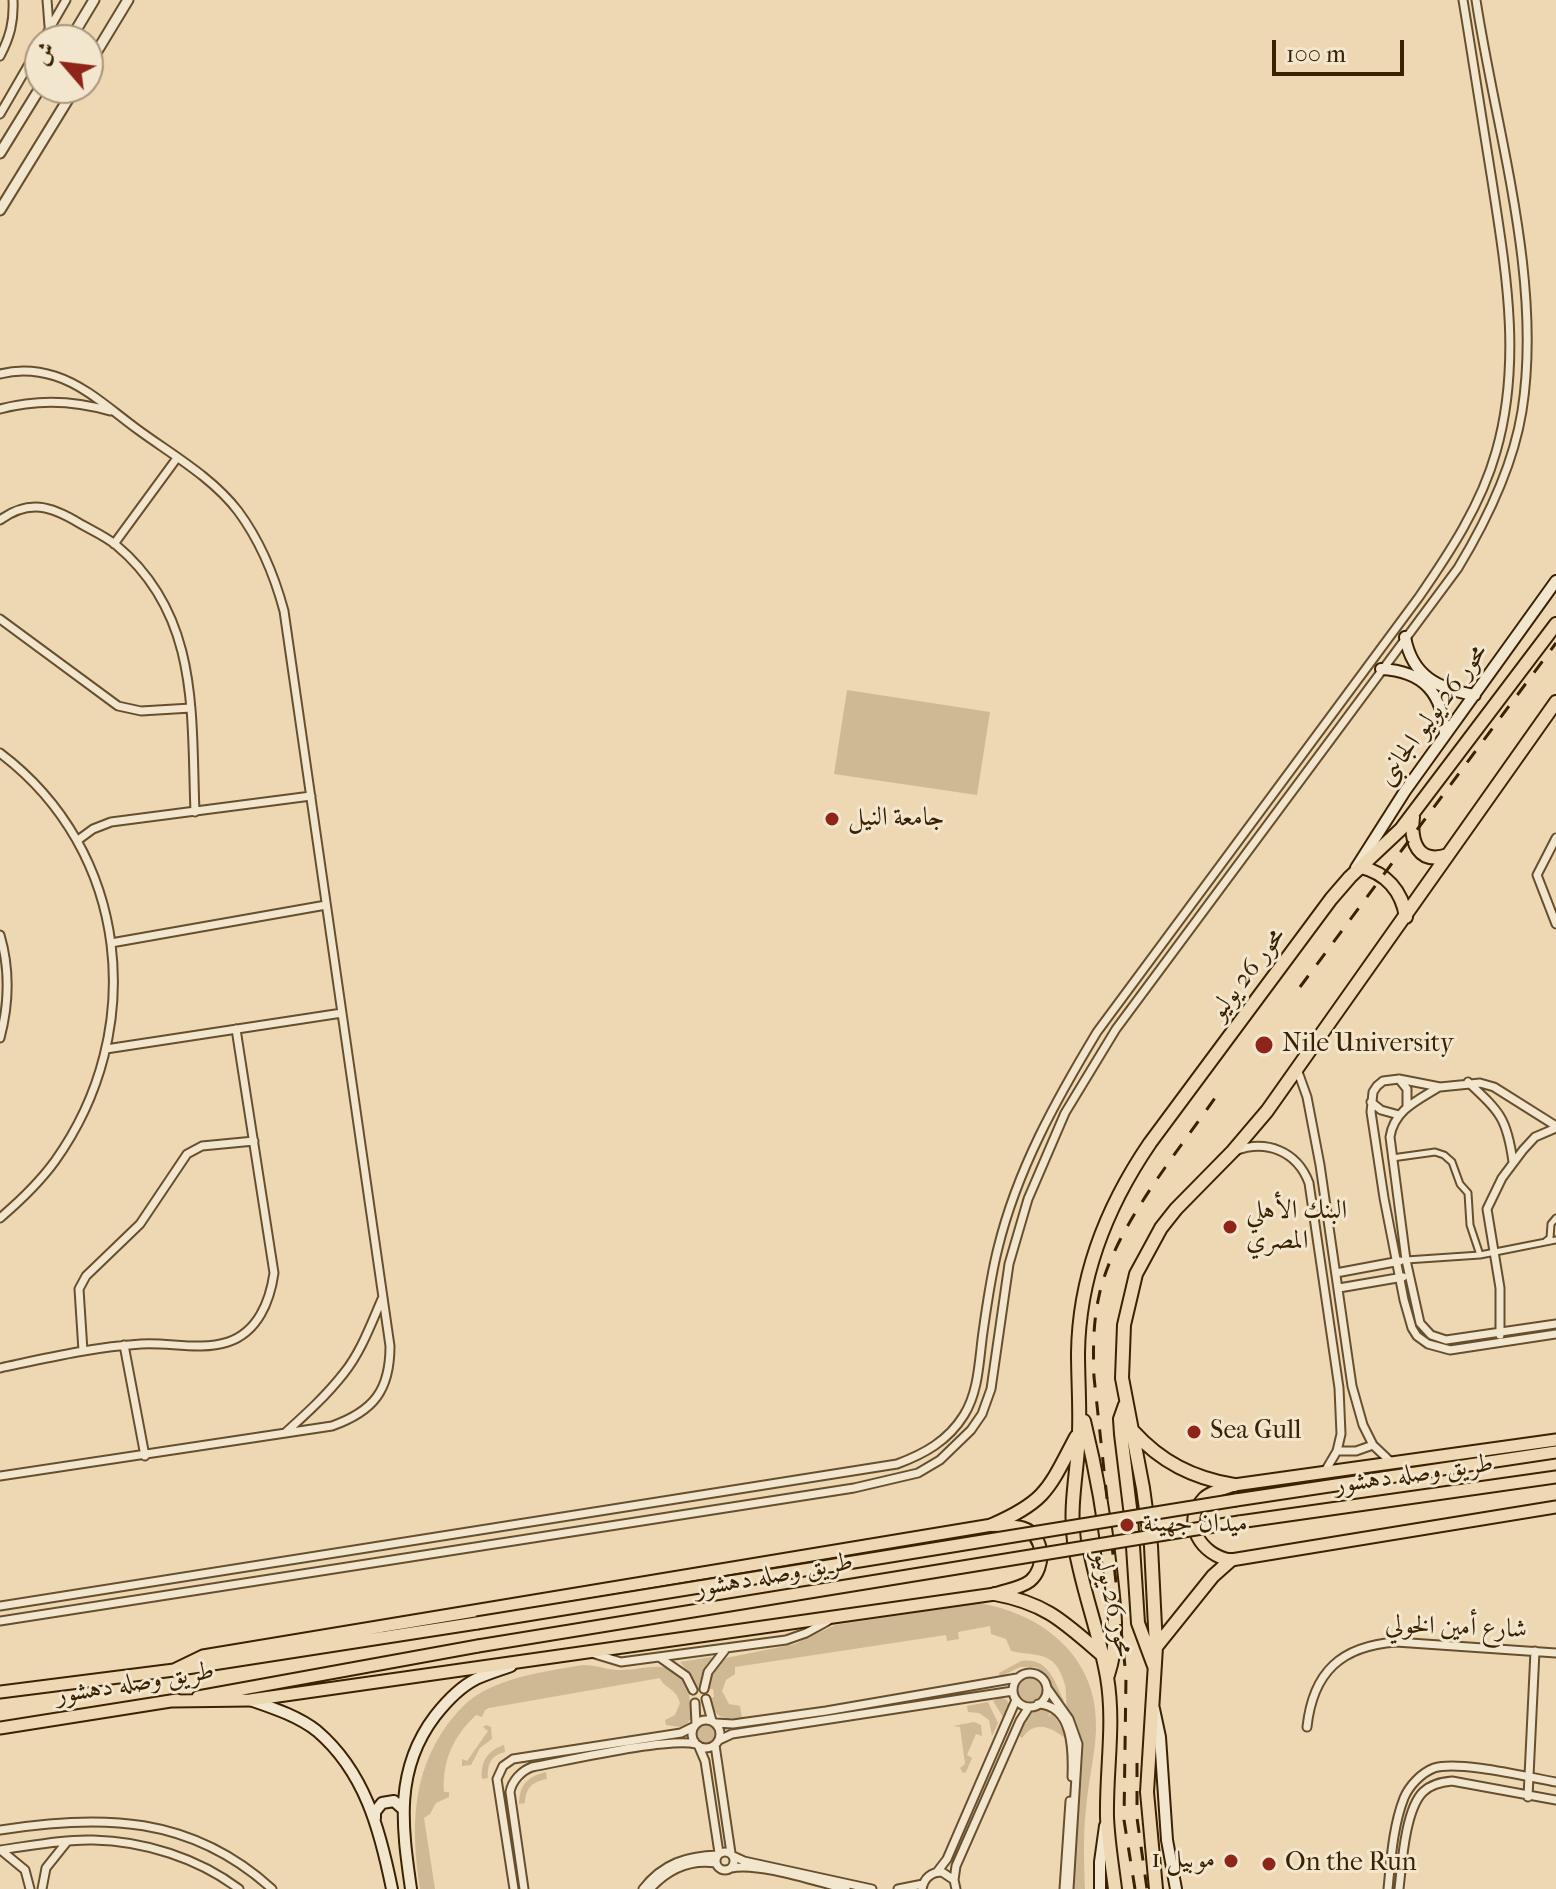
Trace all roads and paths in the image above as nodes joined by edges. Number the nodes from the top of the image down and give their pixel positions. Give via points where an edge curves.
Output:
1 (13, 0) edge
2 (47, 0) edge
3 (66, 0) edge
4 (94, 0) edge
5 (128, 0) edge
6 (1463, 0) edge
7 (1476, 0) edge
8 (49, 24) edge
9 (51, 24) edge
10 (80, 24) edge
11 (104, 40) edge
12 (0, 56) edge
13 (24, 72) edge
14 (30, 104) edge
15 (65, 104) edge
16 (0, 114) edge
17 (0, 153) edge
18 (0, 210) edge
19 (1520, 245) junction
20 (1502, 248) junction
21 (1523, 269) junction
22 (1506, 271) junction
23 (0, 374) edge
24 (0, 409) edge
25 (116, 413) junction
26 (177, 458) junction
27 (0, 520) edge
28 (114, 544) junction
29 (1556, 581) edge
30 (0, 619) edge
31 (1556, 624) edge
32 (1405, 637) junction
33 (1381, 669) junction
34 (1475, 695) junction
35 (1556, 702) edge
36 (191, 708) junction
37 (1445, 735) junction
38 (0, 753) edge
39 (311, 796) junction
40 (195, 812) junction
41 (1413, 813) junction
42 (1556, 838) edge
43 (78, 840) junction
44 (1448, 855) junction
45 (1546, 855) junction
46 (1556, 861) edge
47 (1361, 867) junction
48 (1350, 877) junction
49 (1552, 901) edge
50 (326, 905) junction
51 (1190, 908) junction
52 (1200, 915) junction
53 (1406, 917) junction
54 (1180, 921) junction
55 (1556, 924) edge
56 (1190, 928) junction
57 (0, 935) edge
58 (111, 943) junction
59 (342, 1013) junction
60 (236, 1029) junction
61 (0, 1038) edge
62 (106, 1049) junction
63 (1297, 1069) junction
64 (1399, 1079) junction
65 (1468, 1082) junction
66 (1440, 1087) junction
67 (1371, 1102) junction
68 (1407, 1106) junction
69 (1399, 1115) junction
70 (1556, 1127) edge
71 (254, 1141) junction
72 (1233, 1151) junction
73 (1391, 1158) junction
74 (1513, 1162) junction
75 (1320, 1165) junction
76 (1303, 1169) junction
77 (0, 1218) edge
78 (1556, 1218) edge
79 (1556, 1240) edge
80 (1545, 1242) junction
81 (1493, 1253) junction
82 (1480, 1255) junction
83 (1406, 1260) junction
84 (1396, 1261) junction
85 (1336, 1273) junction
86 (1409, 1275) junction
87 (1399, 1278) junction
88 (1339, 1288) junction
89 (383, 1297) junction
90 (1556, 1324) edge
91 (1500, 1332) junction
92 (1556, 1334) edge
93 (1500, 1342) junction
94 (124, 1345) junction
95 (83, 1351) junction
96 (0, 1368) edge
97 (1352, 1386) junction
98 (1339, 1388) junction
99 (1079, 1398) junction
100 (1126, 1401) junction
101 (1131, 1429) junction
102 (1079, 1431) junction
103 (285, 1433) junction
104 (1556, 1440) edge
105 (1373, 1445) junction
106 (1337, 1451) junction
107 (1556, 1452) edge
108 (145, 1456) junction
109 (1392, 1463) junction
110 (1324, 1474) junction
111 (0, 1476) edge
112 (1556, 1477) edge
113 (1234, 1485) junction
114 (1556, 1507) edge
115 (992, 1525) junction
116 (1231, 1560) junction
117 (995, 1594) junction
118 (0, 1606) edge
119 (836, 1615) junction
120 (0, 1621) edge
121 (1156, 1647) junction
122 (725, 1650) junction
123 (586, 1651) junction
124 (1535, 1651) junction
125 (1556, 1653) edge
126 (1101, 1654) junction
127 (531, 1659) junction
128 (662, 1659) junction
129 (1155, 1669) junction
130 (174, 1670) junction
131 (1107, 1676) junction
132 (1017, 1678) junction
133 (1047, 1688) junction
134 (704, 1689) dead end
135 (693, 1690) dead end
136 (1013, 1691) junction
137 (0, 1692) edge
138 (1151, 1698) junction
139 (706, 1699) dead end
140 (250, 1700) junction
141 (1016, 1700) junction
142 (173, 1701) junction
143 (695, 1703) dead end
144 (1038, 1704) junction
145 (1029, 1707) junction
146 (714, 1722) junction
147 (694, 1726) junction
148 (1307, 1727) dead end
149 (0, 1728) edge
150 (717, 1743) junction
151 (698, 1746) junction
152 (516, 1759) junction
153 (523, 1771) junction
154 (1529, 1777) junction
155 (1556, 1782) edge
156 (511, 1786) junction
157 (497, 1787) junction
158 (1528, 1797) junction
159 (1556, 1800) edge
160 (403, 1809) junction
161 (1107, 1816) junction
162 (375, 1818) junction
163 (0, 1830) edge
164 (69, 1841) junction
165 (0, 1850) edge
166 (732, 1854) junction
167 (718, 1857) junction
168 (731, 1868) junction
169 (937, 1872) junction
170 (955, 1885) edge
171 (922, 1886) edge
172 (30, 1889) edge
173 (42, 1889) edge
174 (239, 1889) edge
175 (272, 1889) edge
176 (392, 1889) edge
177 (411, 1889) edge
178 (514, 1889) edge
179 (524, 1889) edge
180 (643, 1889) edge
181 (650, 1889) edge
182 (848, 1889) edge
183 (872, 1889) edge
184 (898, 1889) edge
185 (1066, 1889) edge
186 (1100, 1889) edge
187 (1115, 1889) edge
188 (1156, 1889) edge
189 (1176, 1889) edge
190 (1388, 1889) edge
191 (1399, 1889) edge

1 - 12 street via 12,29
2 - 8 street
3 - 9 street
4 - 10 street
5 - 11 street
6 - 20 street
7 - 19 street
13 - 16 street
14 - 17 street
15 - 18 street
19 - 20 street
19 - 21 street
20 - 22 street
21 - 22 street
21 - 32 street via 1526,374 1511,457 1458,568
22 - 51 street via 1511,373 1496,453 1482,492 1419,597
23 - 25 street via 24,370 57,376
24 - 25 street via 64,402
25 - 26 street
26 - 28 street
26 - 39 street via 236,508 274,574
27 - 28 street via 19,509 55,509
28 - 36 street via 148,579 178,632
29 - 34 main road, محور 26 يوليو الجانبى
30 - 36 street via 118,706 141,711
31 - 41 highway, محور 26 يوليو
32 - 33 street
32 - 34 main road via 1412,661 1429,679
33 - 37 main road via 1404,672 1431,690 1443,710
33 - 52 street
34 - 37 main road, محور 26 يوليو الجانبى
35 - 44 highway, محور 26 يوليو
36 - 40 street
37 - 48 main road, محور 26 يوليو الجانبى
38 - 43 street via 52,801
39 - 40 street
39 - 50 street
40 - 43 street via 111,822
41 - 44 highway via 1415,847 1427,856
41 - 47 highway, محور 26 يوليو
42 - 45 street
43 - 58 street via 100,890
44 - 53 highway, محور 26 يوليو
45 - 46 street
45 - 49 street via 1537,875
47 - 48 highway, محور 26 يوليو
47 - 53 highway via 1392,884
48 - 99 highway, محور 26 يوليو via 1150,1143 1116,1198 1085,1289
49 - 55 street
50 - 58 street
50 - 59 street
51 - 52 street
51 - 54 street
52 - 56 street
53 - 63 highway, محور 26 يوليو
54 - 56 street
54 - 118 street via 1097,1032 1038,1137 998,1246 973,1397 952,1432 936,1446 897,1464 827,1476
56 - 120 street via 1092,1065 1045,1156 1009,1264 991,1389 982,1414 960,1443 918,1473 854,1488
57 - 61 street via 7,991
58 - 62 street via 113,996
59 - 60 street
59 - 89 street
60 - 62 street
60 - 71 street
62 - 77 street via 94,1089 69,1139 26,1195
63 - 72 highway, محور 26 يوليو
63 - 75 street
64 - 66 street
64 - 67 street via 1383,1081
64 - 68 street via 1407,1089
65 - 66 street
65 - 70 street via 1494,1087
65 - 74 street via 1502,1116
66 - 68 street
67 - 69 street
67 - 84 street
68 - 69 street
69 - 73 street via 1391,1130
70 - 74 street via 1535,1137
71 - 94 street via 274,1273 262,1314 229,1341
71 - 95 street via 202,1146 187,1154 140,1224 86,1276 79,1289
72 - 76 street via 1255,1145 1277,1148
72 - 100 highway, محور 26 يوليو via 1169,1218 1136,1274 1122,1338
73 - 82 street via 1435,1152 1452,1162 1468,1193 1470,1225
73 - 83 street
74 - 81 street via 1487,1209
75 - 76 street
75 - 85 street
76 - 98 street
78 - 80 street
79 - 80 street
80 - 81 street
81 - 82 street
81 - 91 street
82 - 83 street
83 - 84 street
83 - 86 street
84 - 85 street
84 - 87 street
85 - 88 street
86 - 87 street
86 - 91 street via 1420,1323 1431,1335 1453,1340
87 - 88 street
87 - 93 street via 1412,1328 1428,1344 1450,1350
88 - 97 street
89 - 103 street via 345,1372
89 - 103 street via 390,1346 383,1388 353,1419
90 - 91 street
91 - 93 street
92 - 93 street
94 - 95 street
94 - 108 street
95 - 96 street
97 - 98 street
97 - 105 street
98 - 106 street
99 - 102 highway, محور 26 يوليو
99 - 131 highway, محور 26 يوليو via 1103,1505 1114,1603 1115,1653
100 - 101 highway, محور 26 يوليو
100 - 129 highway, محور 26 يوليو via 1120,1419 1138,1623
101 - 113 highway via 1184,1471
101 - 121 highway, محور 26 يوليو via 1151,1546
102 - 115 highway via 1045,1493 1020,1513
102 - 126 highway, محور 26 يوليو via 1074,1541
103 - 108 street
104 - 109 main road
105 - 106 street
105 - 109 street
106 - 110 street
107 - 130 main road, طريق وصله دهشور, bridge
108 - 111 street
109 - 110 main road
110 - 113 main road
112 - 142 main road, طريق وصله دهشور, bridge via 936,1569
113 - 116 main road via 1203,1499 1194,1524 1207,1551
114 - 116 main road
115 - 117 main road via 1028,1531 1041,1556 1032,1579
115 - 130 main road via 203,1656
116 - 121 highway
117 - 119 main road
117 - 126 highway via 1038,1605
119 - 122 street via 797,1637
119 - 123 main road
121 - 129 highway, محور 26 يوليو
122 - 128 street
122 - 134 street via 708,1672
123 - 127 main road
123 - 128 street via 621,1662
124 - 125 street, شارع أمين الخولي
124 - 148 street, شارع أمين الخولي via 1396,1642 1351,1651 1318,1683
124 - 154 street
126 - 131 highway, محور 26 يوليو
127 - 140 main road
127 - 160 main road via 474,1680 442,1707 415,1749
128 - 135 street via 686,1676
129 - 138 highway, محور 26 يوليو
130 - 137 main road, طريق وصله دهشور
131 - 161 highway, محور 26 يوليو
132 - 133 street via 1035,1673
132 - 136 street
132 - 146 street via 826,1711
133 - 144 street
133 - 185 street via 1069,1719 1078,1744
136 - 141 street
136 - 150 street via 732,1734
138 - 188 highway, محور 26 يوليو via 1147,1792
138 - 189 main road
139 - 146 street
140 - 142 main road
140 - 162 main road via 315,1730 352,1771
141 - 145 street
141 - 169 street
142 - 149 main road, طريق وصله دهشور
143 - 147 street
144 - 145 street
144 - 185 street via 1055,1710 1072,1743
145 - 170 street via 962,1852
146 - 147 street via 703,1720
146 - 150 street via 720,1731
147 - 151 street
147 - 152 street
150 - 151 street
150 - 166 street
151 - 153 street via 682,1742
151 - 167 street via 705,1761
152 - 153 street
152 - 157 street via 498,1772
153 - 156 street
154 - 155 street
154 - 158 street
154 - 190 street via 1451,1765 1416,1779 1399,1815
156 - 157 street
156 - 179 street
157 - 178 street
158 - 159 street
158 - 191 street via 1452,1781 1425,1790 1416,1801
160 - 162 main road via 394,1801 382,1803
160 - 177 main road
161 - 186 main road
161 - 187 highway, محور 26 يوليو
162 - 176 main road
163 - 175 street via 97,1820 151,1826 209,1847
164 - 165 street
164 - 173 street via 46,1868
164 - 174 street via 174,1854
165 - 172 street via 25,1870
166 - 167 street
166 - 168 street
166 - 183 street
167 - 168 street via 722,1870
167 - 180 street via 694,1856 673,1863
167 - 181 street via 685,1864
168 - 182 street via 767,1870
169 - 170 street via 947,1874
169 - 171 street
171 - 184 street

